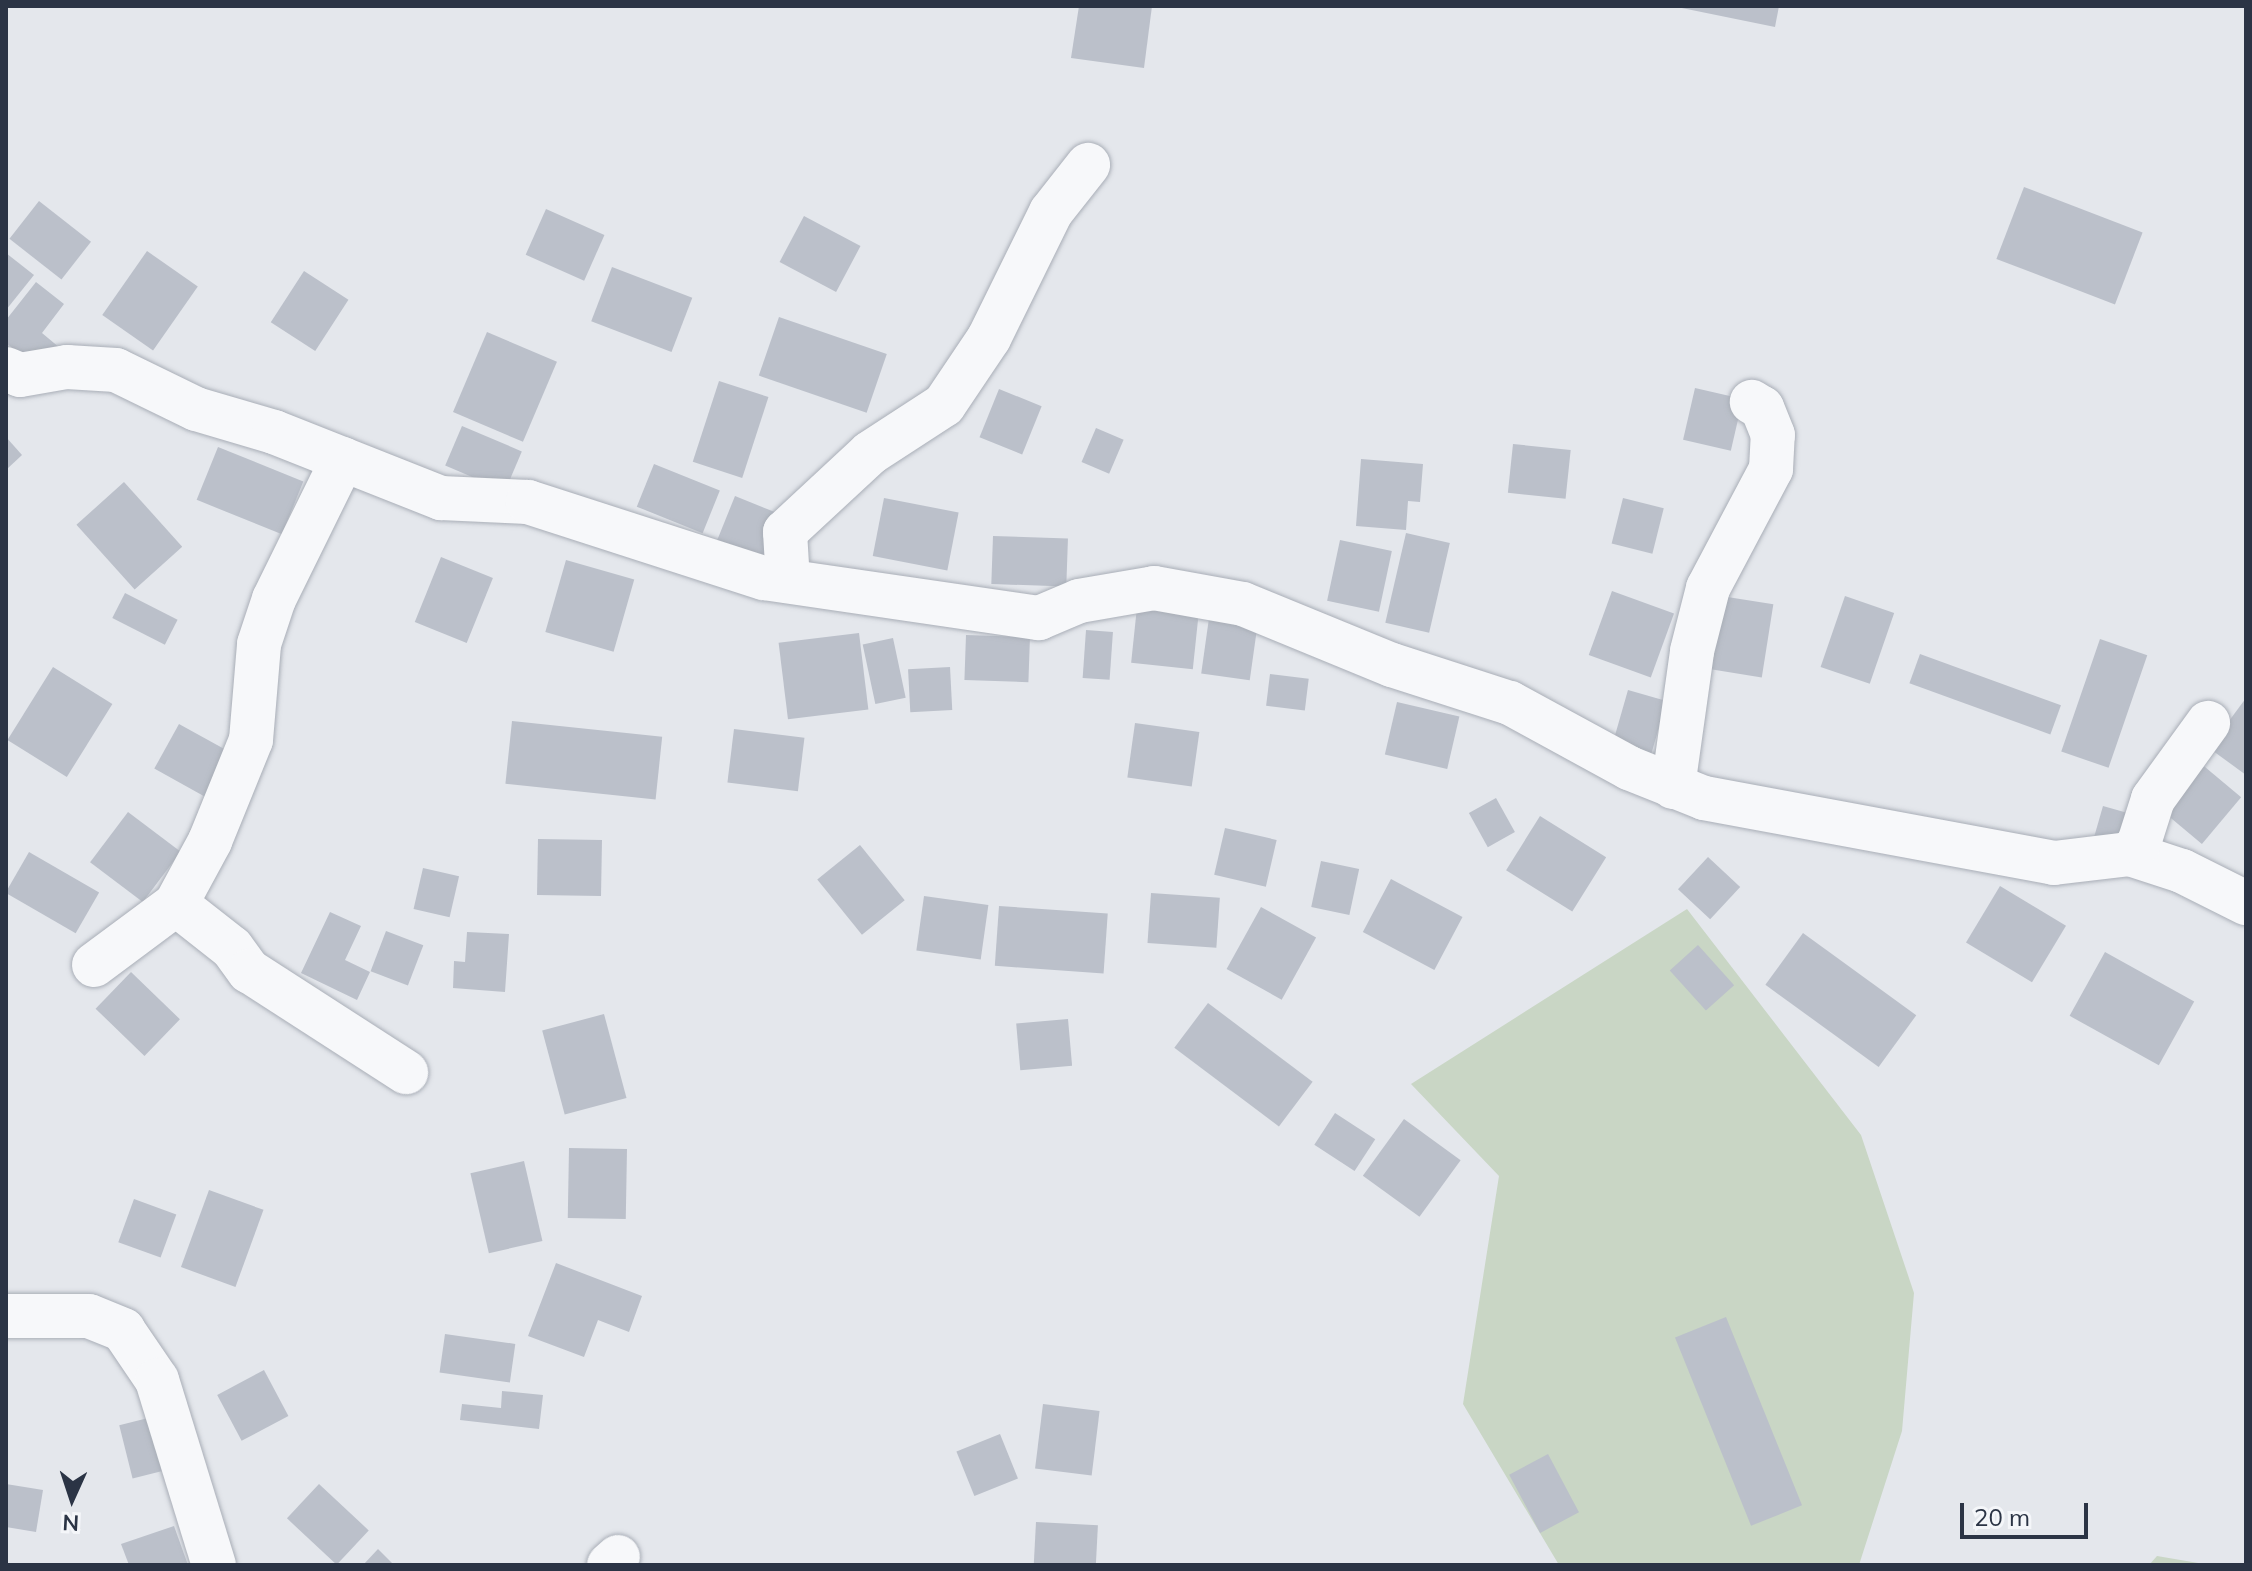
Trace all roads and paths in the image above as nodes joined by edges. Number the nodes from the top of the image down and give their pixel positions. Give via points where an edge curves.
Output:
1 (1088, 165) dead end
2 (6, 369) edge
3 (1752, 402) dead end
4 (343, 459) junction
5 (788, 581) junction
6 (2208, 723) dead end
7 (1673, 787) junction
8 (2130, 854) junction
9 (2246, 903) edge
10 (176, 904) junction
11 (94, 965) dead end
12 (406, 1072) dead end
13 (6, 1316) edge
14 (214, 1565) edge

1 - 5 street via 1051,212 989,338 944,405 870,453 785,532
2 - 4 street via 20,375 67,367 116,370 196,409
3 - 7 street via 1762,408 1773,435 1771,469 1708,588 1692,651
4 - 5 street via 441,498 528,502 629,530 680,553
4 - 10 street via 274,599 259,644 251,740 210,841
5 - 7 street via 1039,618 1079,601 1154,588 1243,604 1392,665 1510,703
6 - 8 street via 2153,799 2139,843
7 - 8 street via 1704,798 2054,863
8 - 9 street via 2182,871
10 - 11 street
10 - 12 street via 232,948 249,971
13 - 14 street via 89,1316 123,1330 157,1380

